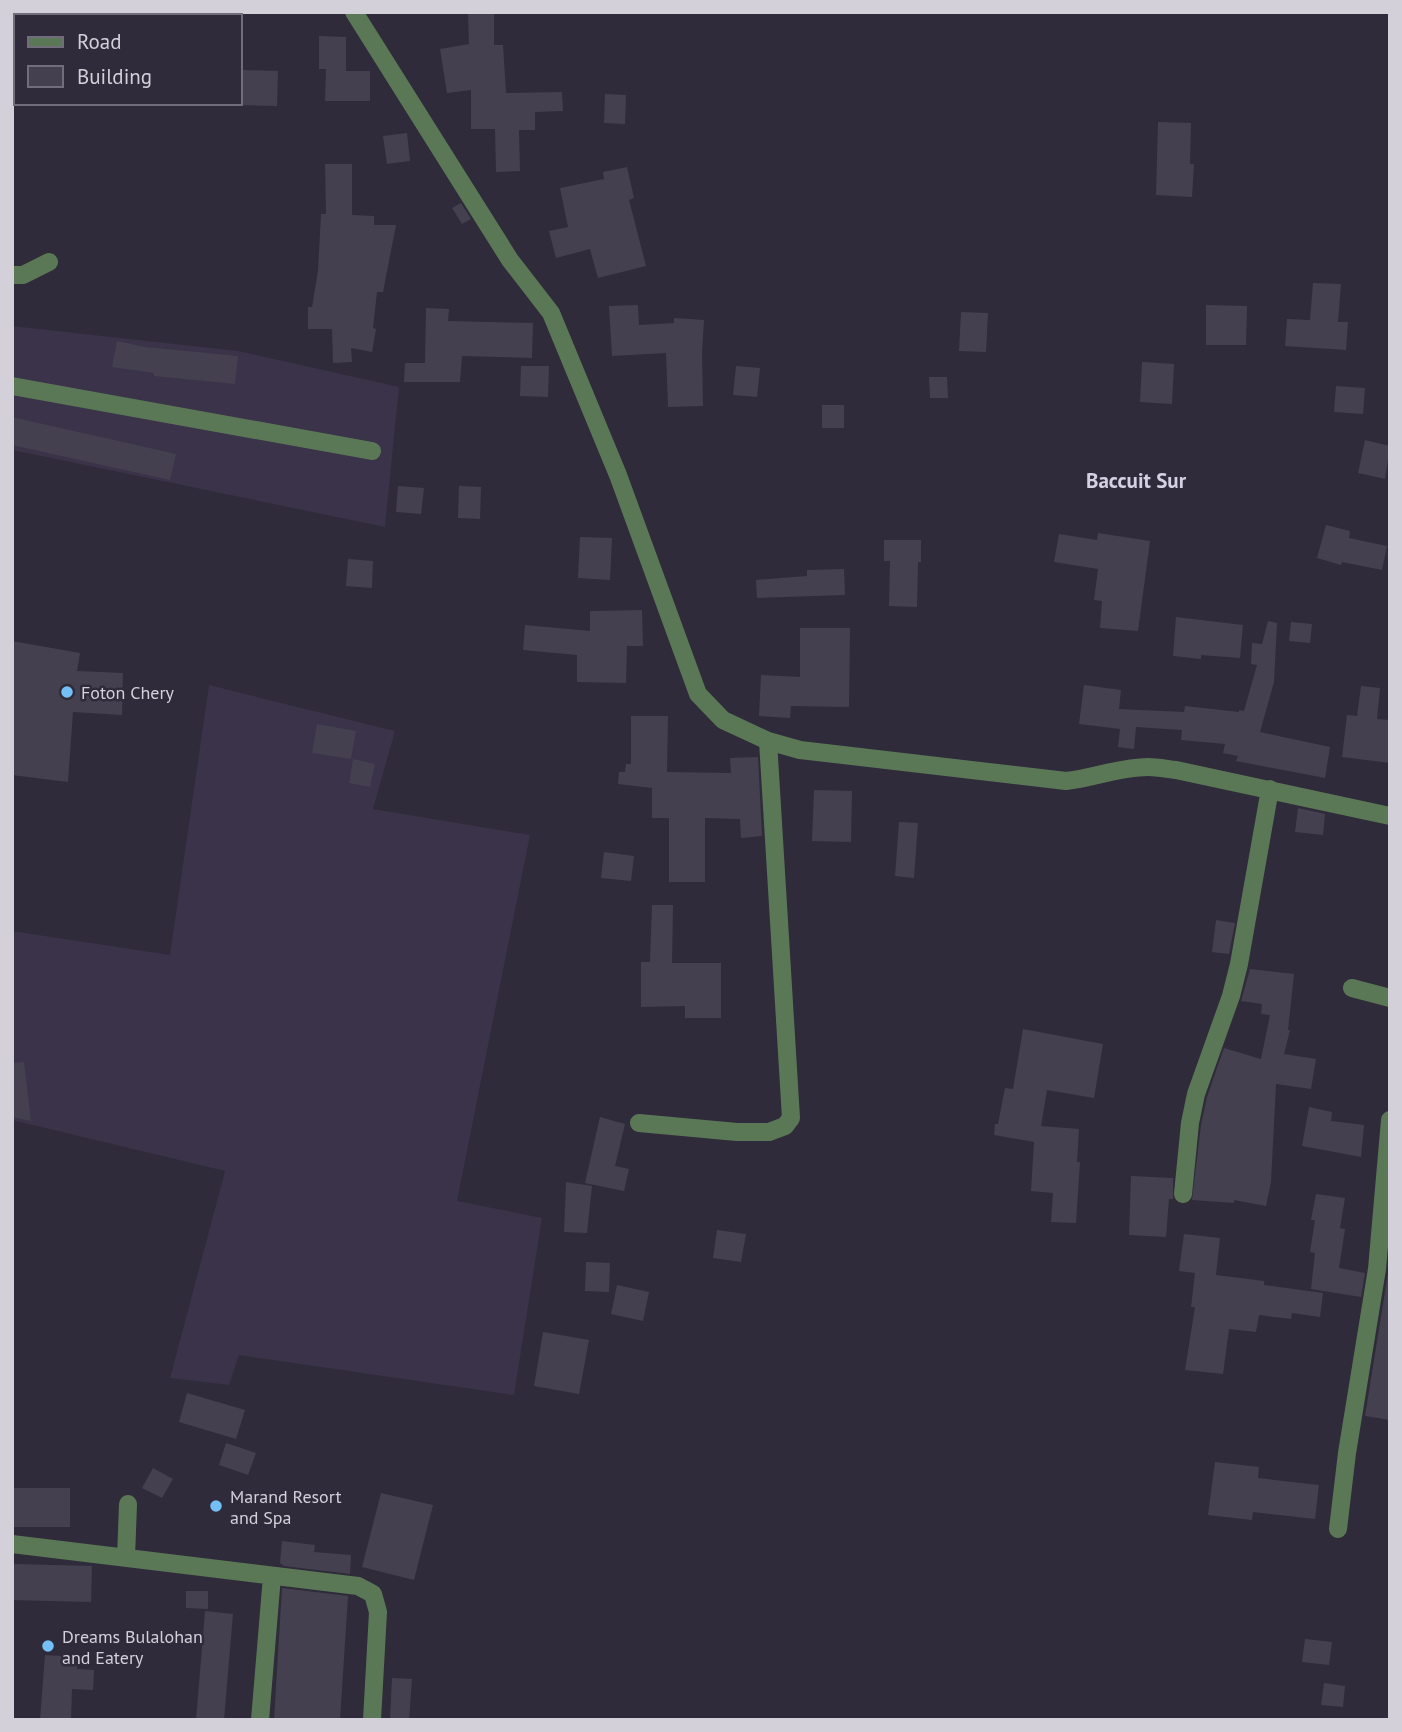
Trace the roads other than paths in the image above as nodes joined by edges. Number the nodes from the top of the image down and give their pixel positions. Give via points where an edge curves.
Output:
1 (354, 12) edge
2 (49, 262) dead end
3 (12, 275) edge
4 (12, 386) edge
5 (372, 451) dead end
6 (768, 741) junction
7 (1270, 789) junction
8 (1390, 816) edge
9 (1352, 988) dead end
10 (1390, 998) edge
11 (1390, 1120) edge
12 (639, 1123) dead end
13 (1183, 1194) dead end
14 (128, 1504) dead end
15 (1338, 1529) dead end
16 (12, 1544) edge
17 (126, 1558) junction
18 (272, 1576) junction
19 (260, 1720) edge
20 (372, 1720) edge

1 - 6 street via 510,260 551,313 618,475 698,694 723,720
2 - 3 street via 23,275
4 - 5 street
6 - 7 street via 800,750 1032,778 1066,781 1147,767
6 - 12 street via 791,1118 785,1126 758,1132
7 - 8 street
7 - 13 street via 1231,996 1196,1094
9 - 10 street
11 - 15 street via 1377,1269
14 - 17 street
16 - 17 street
17 - 18 street
18 - 19 street
18 - 20 street via 358,1586 373,1594 377,1612

